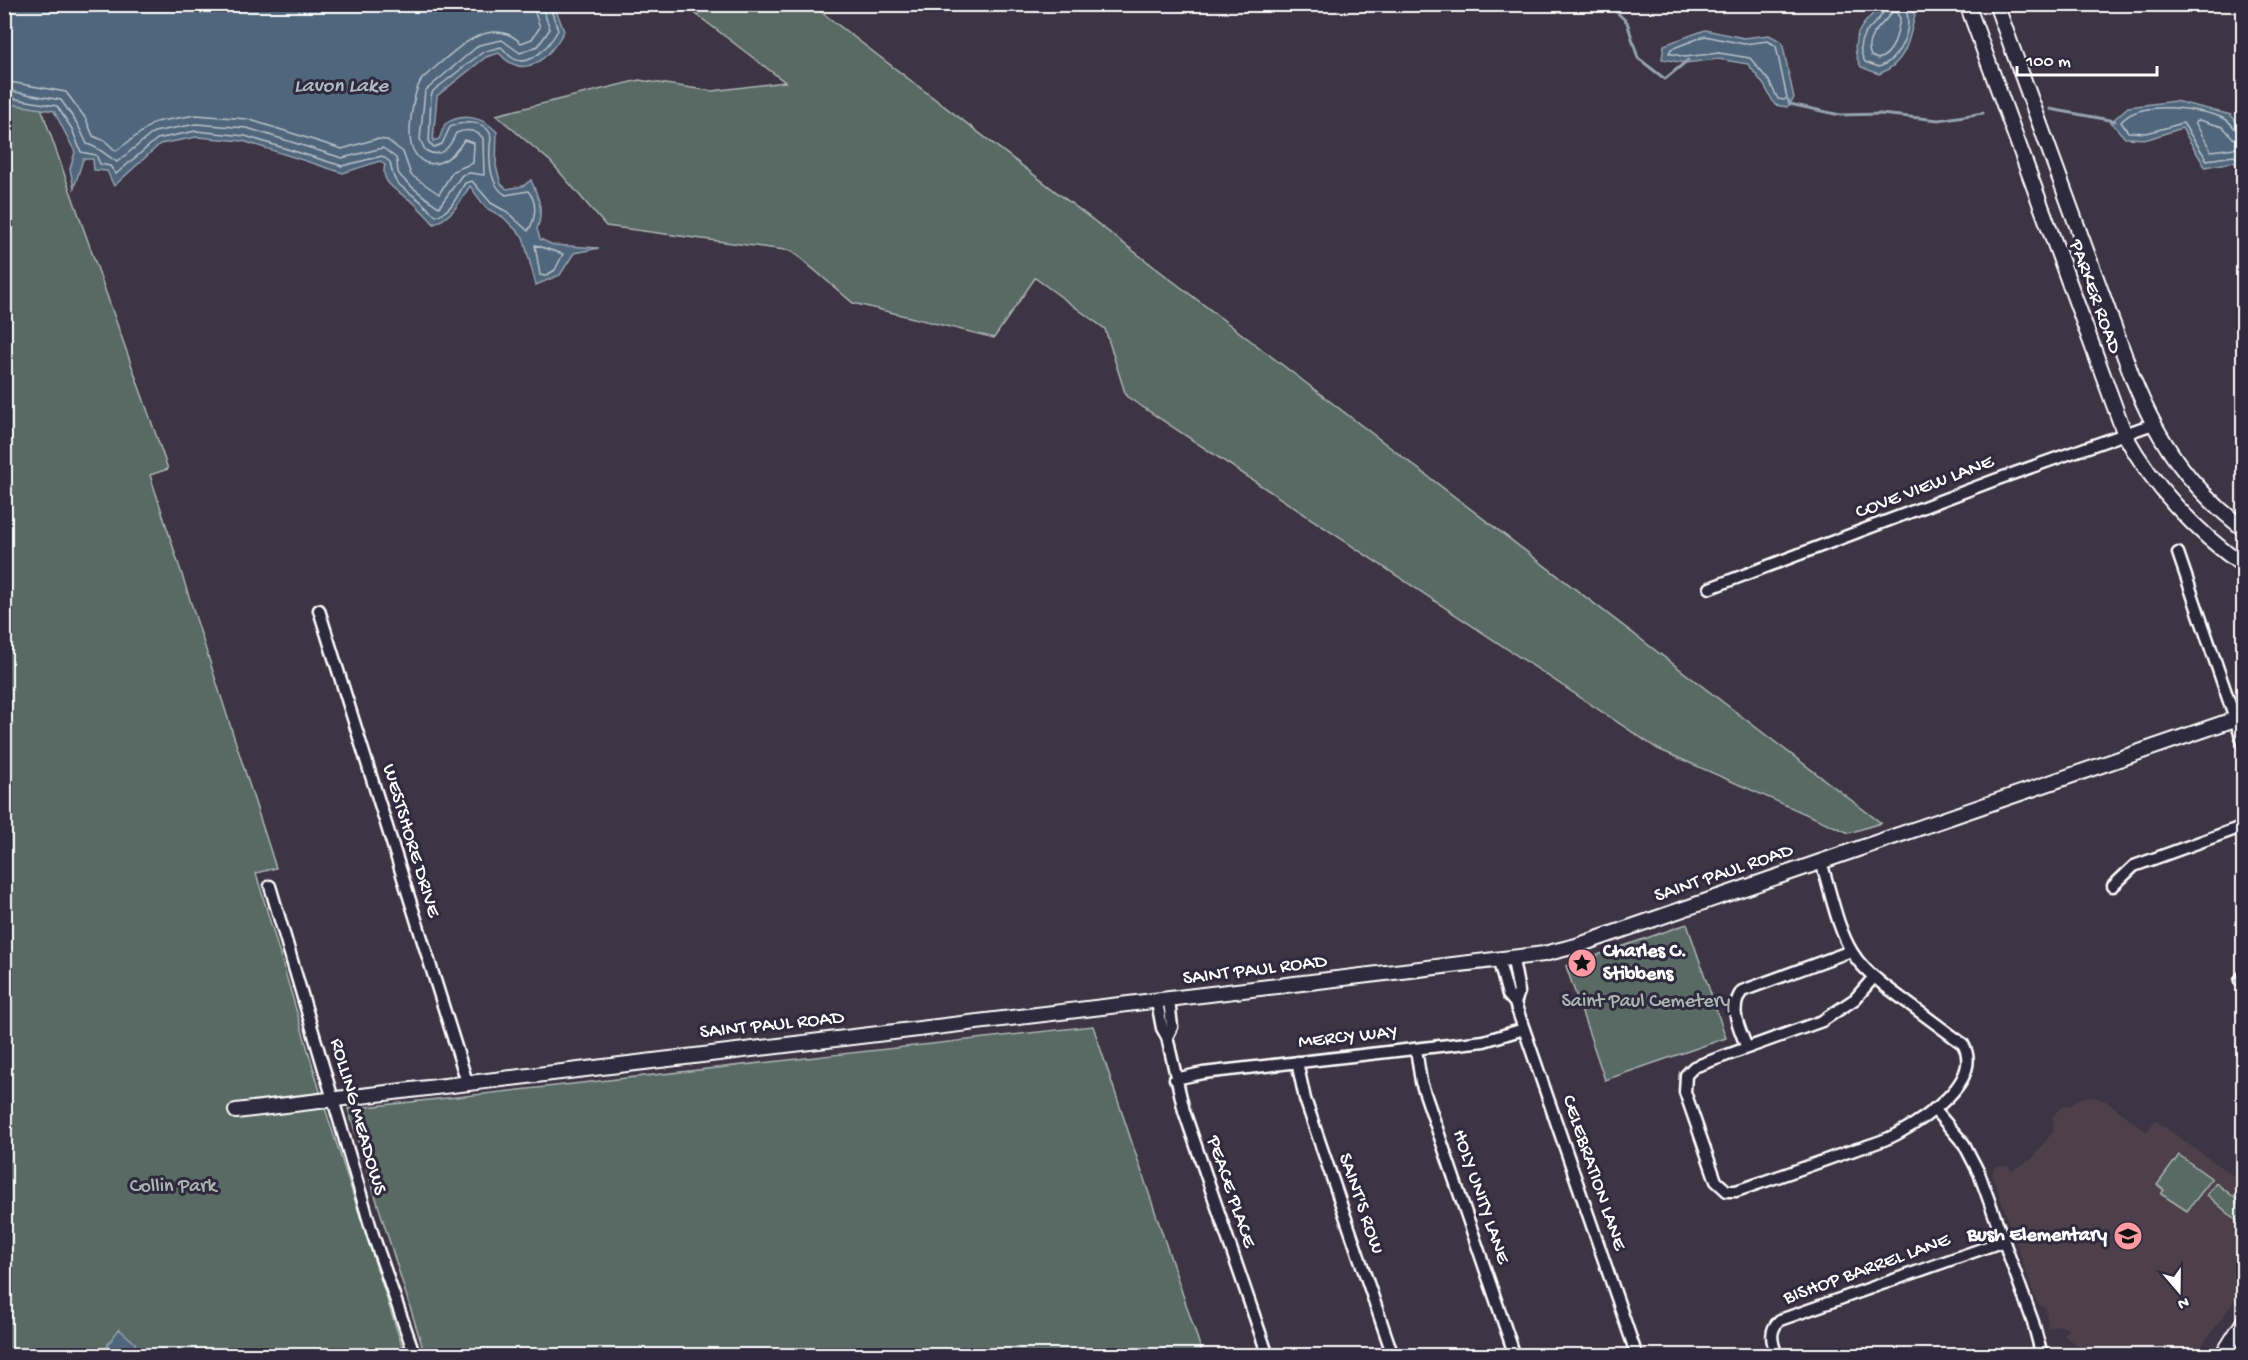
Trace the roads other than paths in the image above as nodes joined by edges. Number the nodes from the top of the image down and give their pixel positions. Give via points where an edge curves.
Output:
1 (1968, 4) edge
2 (1996, 4) edge
3 (2153, 424) junction
4 (2125, 435) junction
5 (2244, 529) edge
6 (2178, 553) dead end
7 (2244, 566) edge
8 (1710, 588) dead end
9 (319, 610) dead end
10 (2239, 718) edge
11 (2244, 745) edge
12 (2244, 826) edge
13 (1821, 862) junction
14 (270, 886) dead end
15 (2113, 886) dead end
16 (1851, 951) junction
17 (1506, 961) junction
18 (1874, 977) junction
19 (1163, 1001) junction
20 (1524, 1029) junction
21 (1747, 1048) junction
22 (1416, 1049) junction
23 (1297, 1062) junction
24 (1175, 1079) junction
25 (467, 1082) junction
26 (335, 1099) junction
27 (1934, 1109) junction
28 (236, 1111) dead end
29 (2004, 1241) junction
30 (2244, 1321) edge
31 (415, 1356) edge
32 (1268, 1356) edge
33 (1393, 1356) edge
34 (1515, 1356) edge
35 (1637, 1356) edge
36 (1777, 1356) edge
37 (2042, 1356) edge
38 (2222, 1356) edge

1 - 4 street, PARKER ROAD
2 - 3 street, PARKER ROAD
3 - 4 street, COVE VIEW LANE
3 - 5 street, PARKER ROAD via 2188,477
4 - 7 street, PARKER ROAD via 2139,460 2172,501 2215,544
4 - 8 street, COVE VIEW LANE
6 - 10 street
9 - 25 street, WESTSHORE DRIVE
10 - 11 street
10 - 13 street, SAINT PAUL ROAD
12 - 15 street via 2134,866
13 - 16 street
13 - 17 street, SAINT PAUL ROAD via 1576,946
14 - 26 street, ROLLING MEADOWS
16 - 18 street
16 - 21 street via 1742,991 1735,1014
17 - 19 street, SAINT PAUL ROAD
17 - 20 street, CELEBRATION LANE via 1519,992 1515,1003
18 - 21 street via 1855,999 1822,1021
18 - 27 street via 1967,1050 1967,1073
19 - 24 street, PEACE PLACE via 1172,1027 1167,1037
19 - 25 street, SAINT PAUL ROAD
20 - 22 street, MERCY WAY via 1484,1041
20 - 35 street, CELEBRATION LANE
21 - 27 street via 1694,1067 1684,1080 1716,1181 1727,1191 1737,1191 1895,1136
22 - 23 street, MERCY WAY
22 - 34 street, HOLY UNITY LANE via 1421,1082
23 - 24 street, MERCY WAY
23 - 33 street, SAINT'S ROW via 1305,1099
24 - 32 street, PEACE PLACE
25 - 26 street, SAINT PAUL ROAD
26 - 28 street, SAINT PAUL ROAD
26 - 31 street, ROLLING MEADOWS via 369,1224
27 - 29 street via 1964,1144
29 - 36 street, BISHOP BARREL LANE via 1780,1320 1771,1337
29 - 37 street
30 - 38 street

